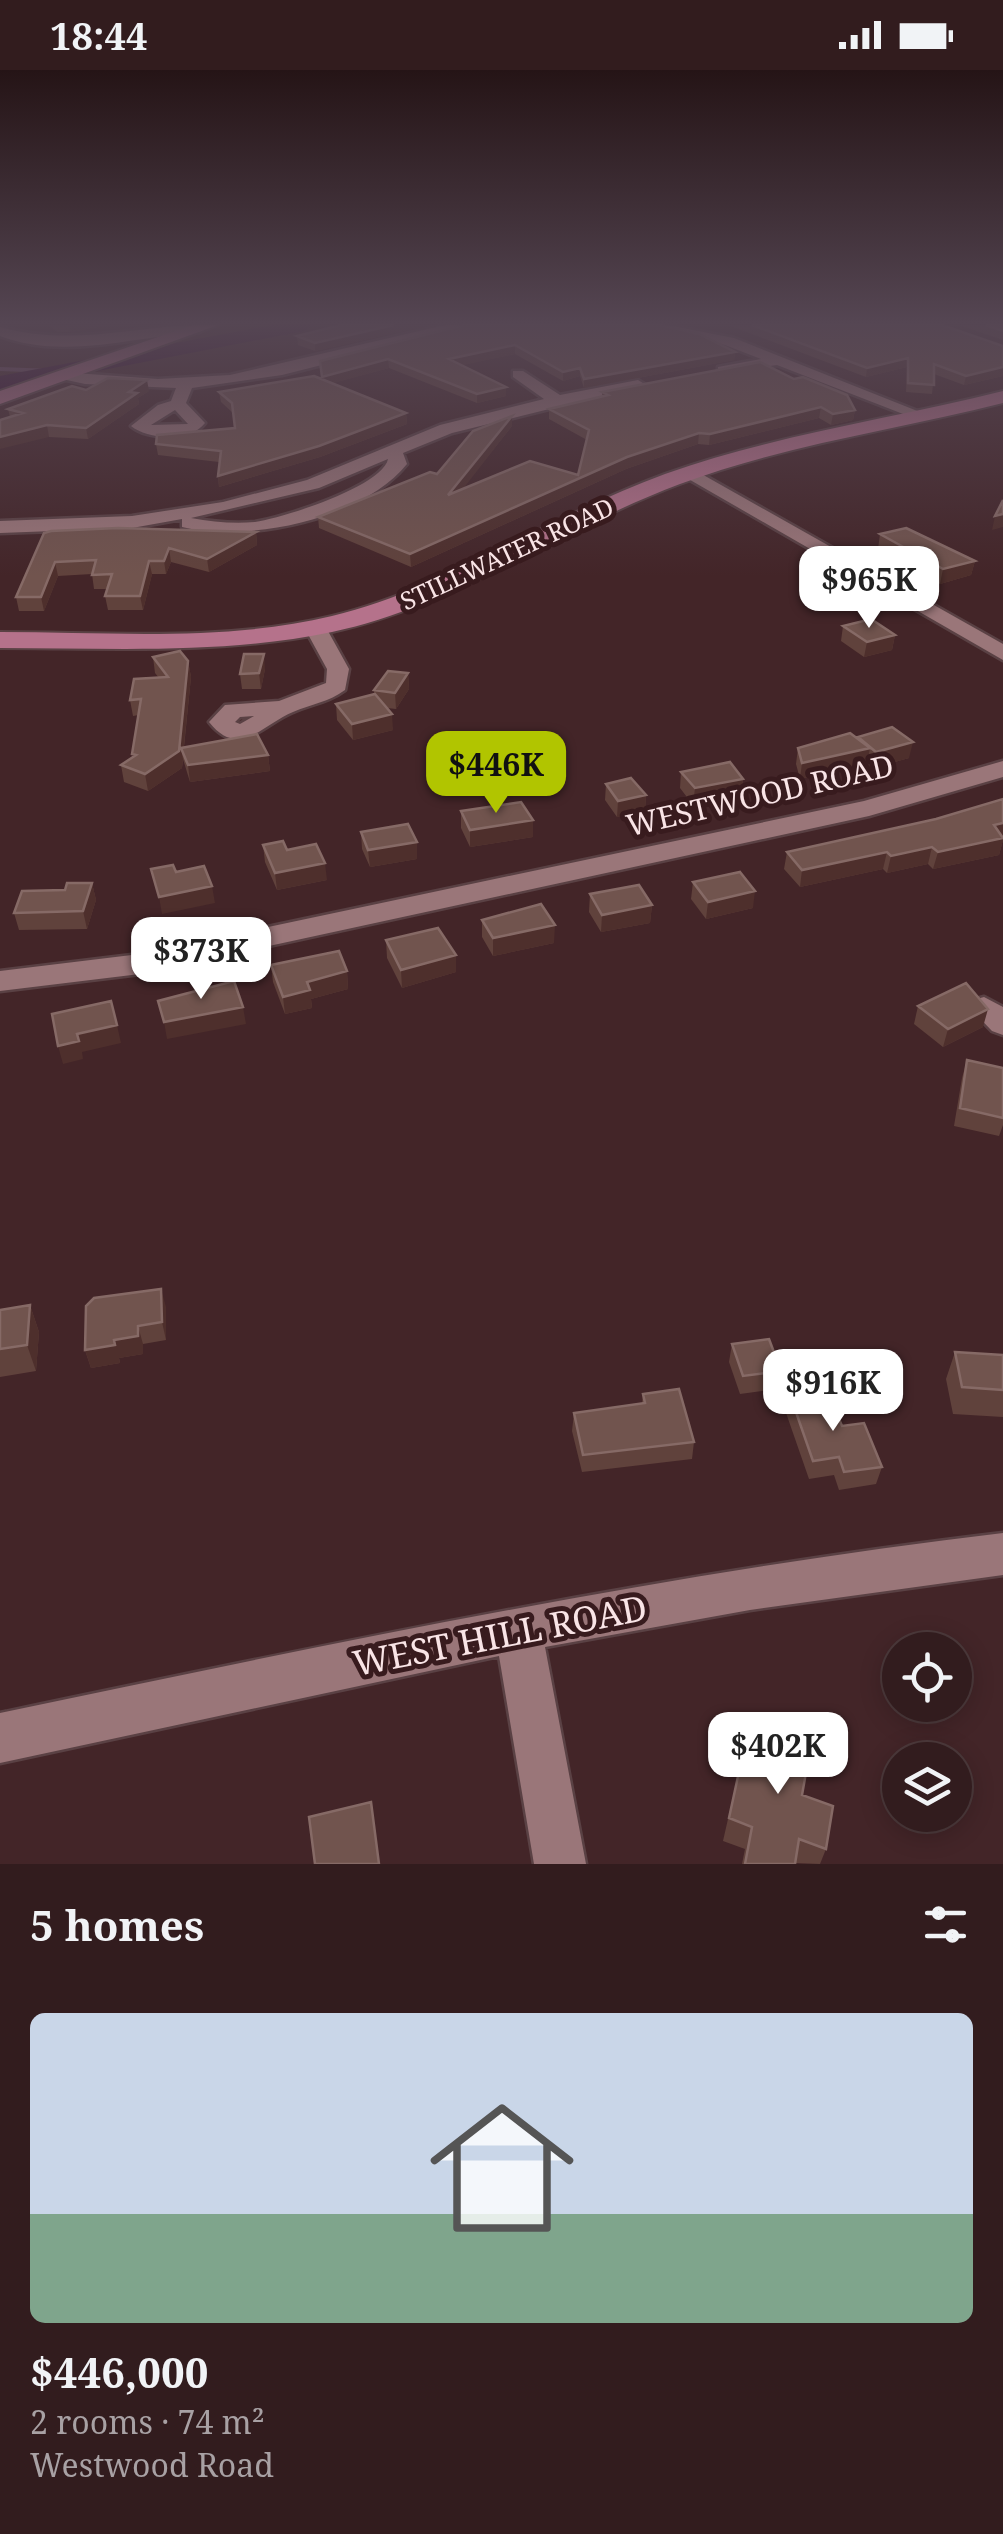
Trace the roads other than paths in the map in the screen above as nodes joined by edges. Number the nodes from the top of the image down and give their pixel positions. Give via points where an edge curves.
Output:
1 (524, 409) edge
2 (903, 409) edge
3 (951, 409) edge
4 (922, 416) junction
5 (392, 450) junction
6 (691, 474) junction
7 (0, 506) edge
8 (168, 518) junction
9 (4, 527) edge
10 (315, 627) junction
11 (0, 640) edge
12 (1003, 654) edge
13 (280, 708) dead end
14 (1003, 769) edge
15 (0, 981) edge
16 (1003, 1554) edge
17 (518, 1630) junction
18 (0, 1738) edge
19 (560, 1864) edge

1 - 5 street
2 - 4 street
3 - 4 main road, STILLWATER ROAD
4 - 6 main road, STILLWATER ROAD
5 - 8 street via 313,484
5 - 8 street via 398,464 380,482 279,525 222,528
6 - 10 main road, STILLWATER ROAD via 418,597
6 - 12 street
7 - 9 street
8 - 9 street
10 - 11 main road, STILLWATER ROAD via 254,635
10 - 13 street via 338,669 337,684
14 - 15 street, WESTWOOD ROAD via 869,808 140,964
16 - 17 street, WEST HILL ROAD via 877,1567
17 - 18 street, WEST HILL ROAD
17 - 19 street

